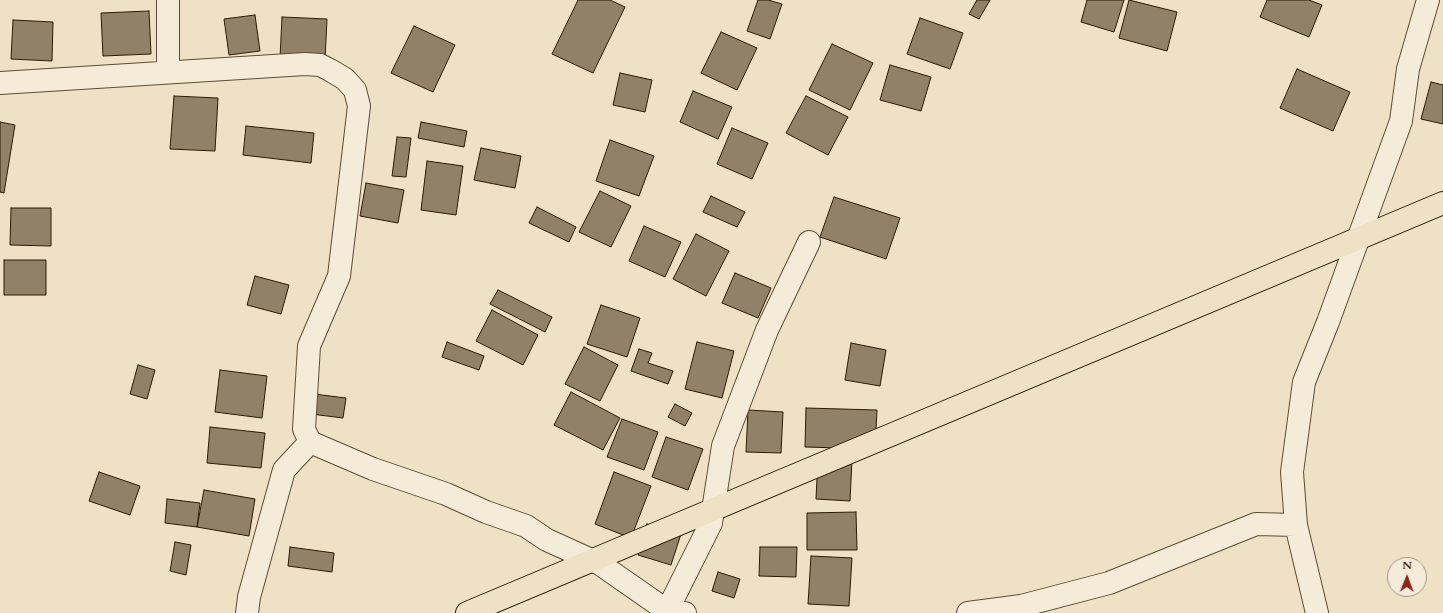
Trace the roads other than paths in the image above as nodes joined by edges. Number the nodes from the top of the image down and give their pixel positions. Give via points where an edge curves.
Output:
1 (168, 0) edge
2 (1428, 0) edge
3 (168, 72) junction
4 (0, 83) edge
5 (1443, 203) edge
6 (809, 242) dead end
7 (310, 442) junction
8 (1296, 525) junction
9 (672, 612) edge
10 (247, 613) edge
11 (467, 613) edge
12 (968, 613) edge
13 (1317, 613) edge

1 - 3 street
2 - 8 street via 1408,69 1401,121 1304,382 1292,472
3 - 4 street
3 - 7 street via 314,64 330,70 355,90 359,106 338,276 309,346 304,429
5 - 11 highway
6 - 9 street via 767,330 723,446 711,523
7 - 9 street via 373,469 446,494 526,526 547,540 600,564
7 - 10 street via 284,470 249,597
8 - 12 street via 1256,524 1109,583 1020,606
8 - 13 street

